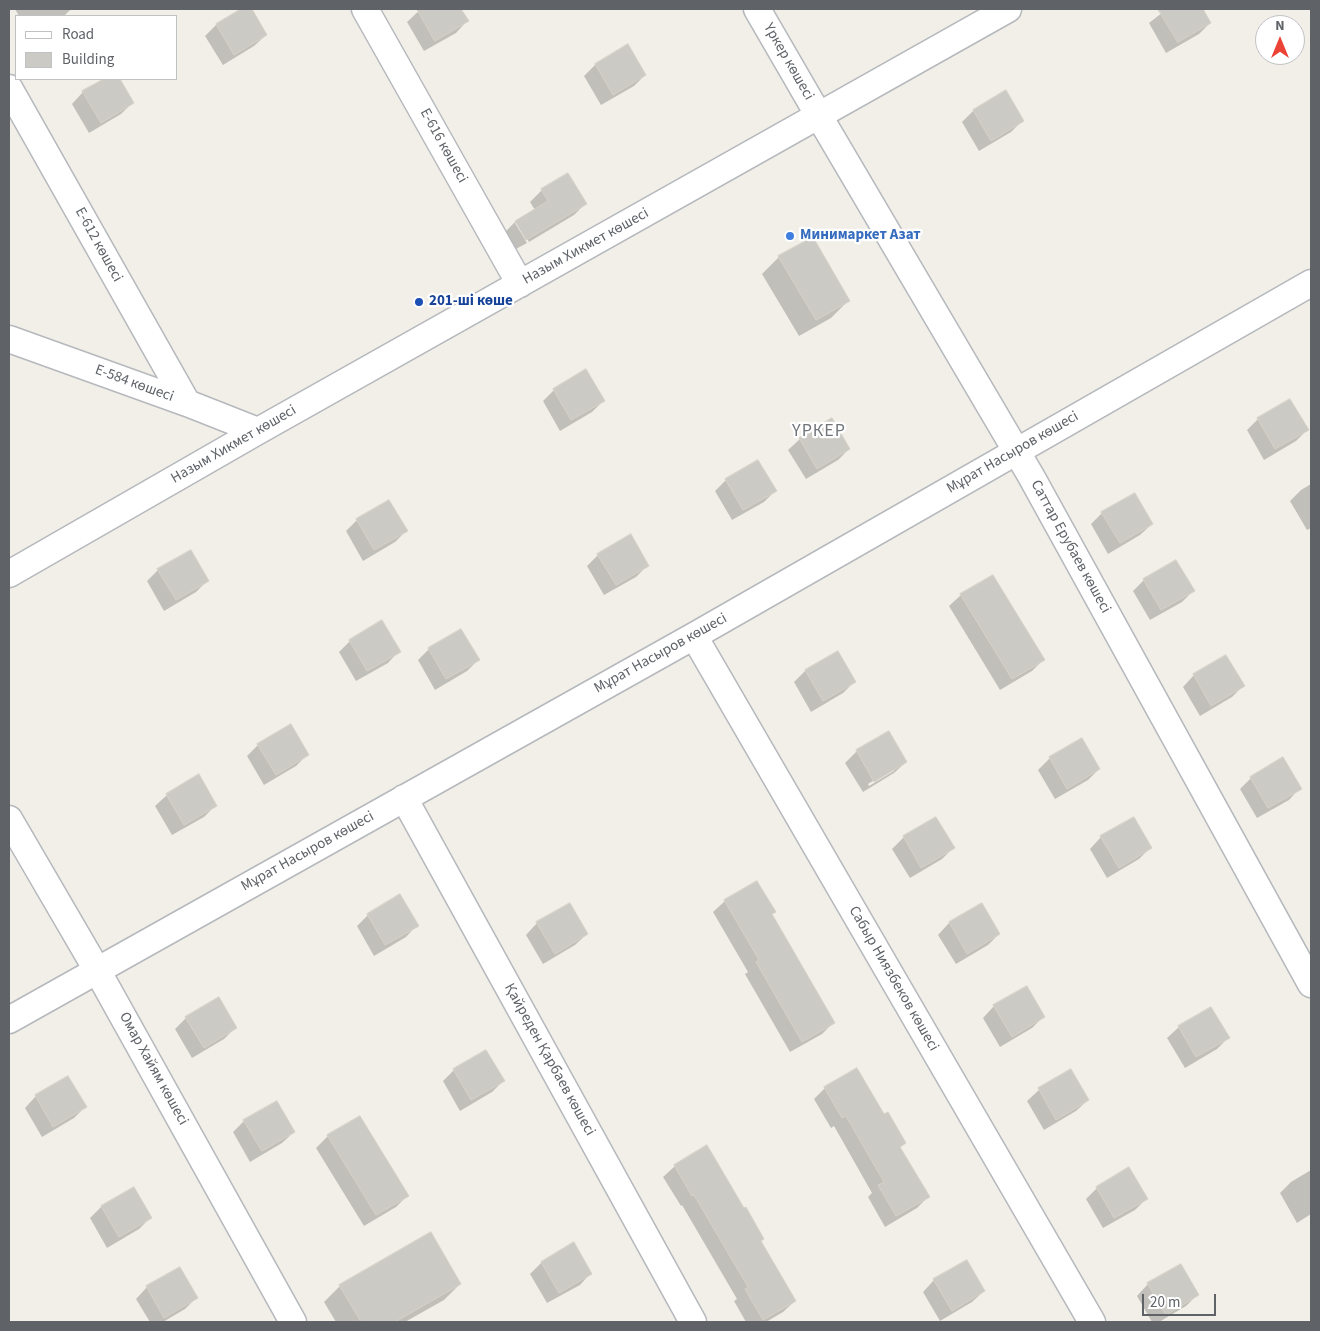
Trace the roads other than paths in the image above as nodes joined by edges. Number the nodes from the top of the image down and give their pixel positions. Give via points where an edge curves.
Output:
1 (365, 9) edge
2 (757, 9) edge
3 (1008, 9) edge
4 (9, 88) edge
5 (818, 116) junction
6 (1311, 283) edge
7 (520, 284) junction
8 (9, 340) edge
9 (187, 403) junction
10 (258, 431) junction
11 (1016, 451) junction
12 (9, 574) edge
13 (694, 636) junction
14 (404, 798) junction
15 (9, 819) edge
16 (97, 970) junction
17 (1311, 984) edge
18 (9, 1020) edge
19 (293, 1322) edge
20 (693, 1322) edge
21 (1092, 1322) edge

1 - 7 street, Е-616 көшесі
2 - 5 street, Үркер көшесі
3 - 5 street, Назым Хикмет көшесі
4 - 9 street, Е-612 көшесі
5 - 7 street, Назым Хикмет көшесі
5 - 11 street, Саттар Ерубаев көшесі
6 - 11 street, Мұрат Насыров көшесі
7 - 10 street, Назым Хикмет көшесі
8 - 9 street, Е-584 көшесі
9 - 10 street, Е-584 көшесі
10 - 12 street, Назым Хикмет көшесі
11 - 13 street, Мұрат Насыров көшесі
11 - 17 street, Саттар Ерубаев көшесі
13 - 14 street, Мұрат Насыров көшесі
13 - 21 street, Сабыр Ниязбеков көшесі
14 - 16 street, Мұрат Насыров көшесі
14 - 20 street, Қайреден Қарбаев көшесі
15 - 16 street, Омар Хайям көшесі
16 - 18 street, Мұрат Насыров көшесі
16 - 19 street, Омар Хайям көшесі

